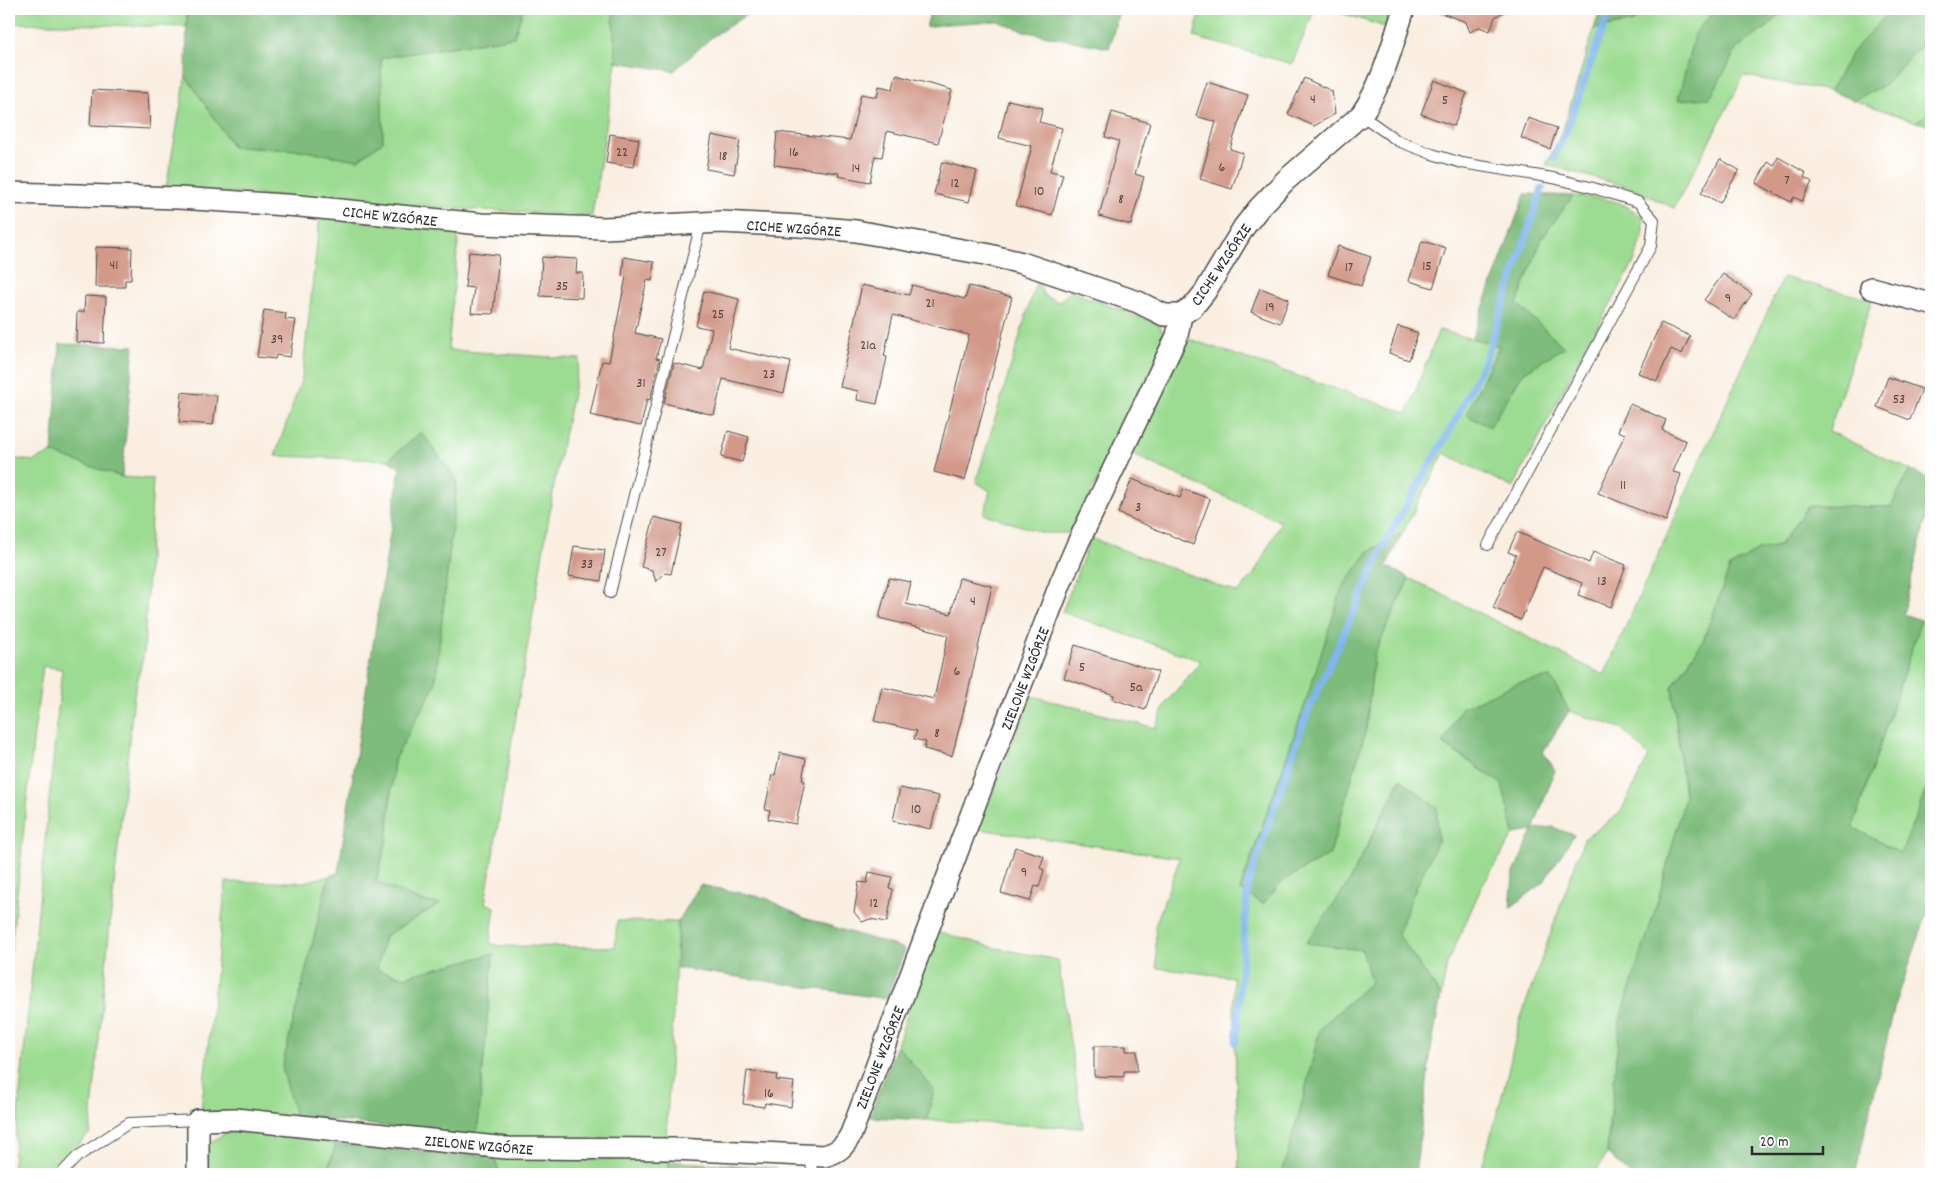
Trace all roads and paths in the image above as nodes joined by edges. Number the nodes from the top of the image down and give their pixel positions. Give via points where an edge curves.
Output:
1 (1404, 9) edge
2 (1361, 116) junction
3 (9, 193) edge
4 (700, 223) junction
5 (1871, 288) dead end
6 (1931, 304) edge
7 (1182, 315) junction
8 (1488, 545) dead end
9 (610, 593) dead end
10 (198, 1120) junction
11 (811, 1165) edge
12 (62, 1174) edge
13 (198, 1174) edge

1 - 2 street, CICHE WZGÓRZE via 1381,78
2 - 7 street, CICHE WZGÓRZE via 1286,180 1259,208 1194,308
2 - 8 lane via 1398,141 1432,154 1462,163 1590,187 1638,202 1654,220 1652,246
3 - 4 street, CICHE WZGÓRZE via 179,198 481,224 605,228
4 - 7 street, CICHE WZGÓRZE via 846,230 985,254 1138,302 1164,315
4 - 9 lane
5 - 6 street
7 - 11 street, ZIELONE WZGÓRZE via 1177,336 1061,582 851,1134 836,1153
10 - 11 street, ZIELONE WZGÓRZE via 235,1119 506,1148 673,1149
10 - 12 lane via 129,1123 77,1157
10 - 13 street

